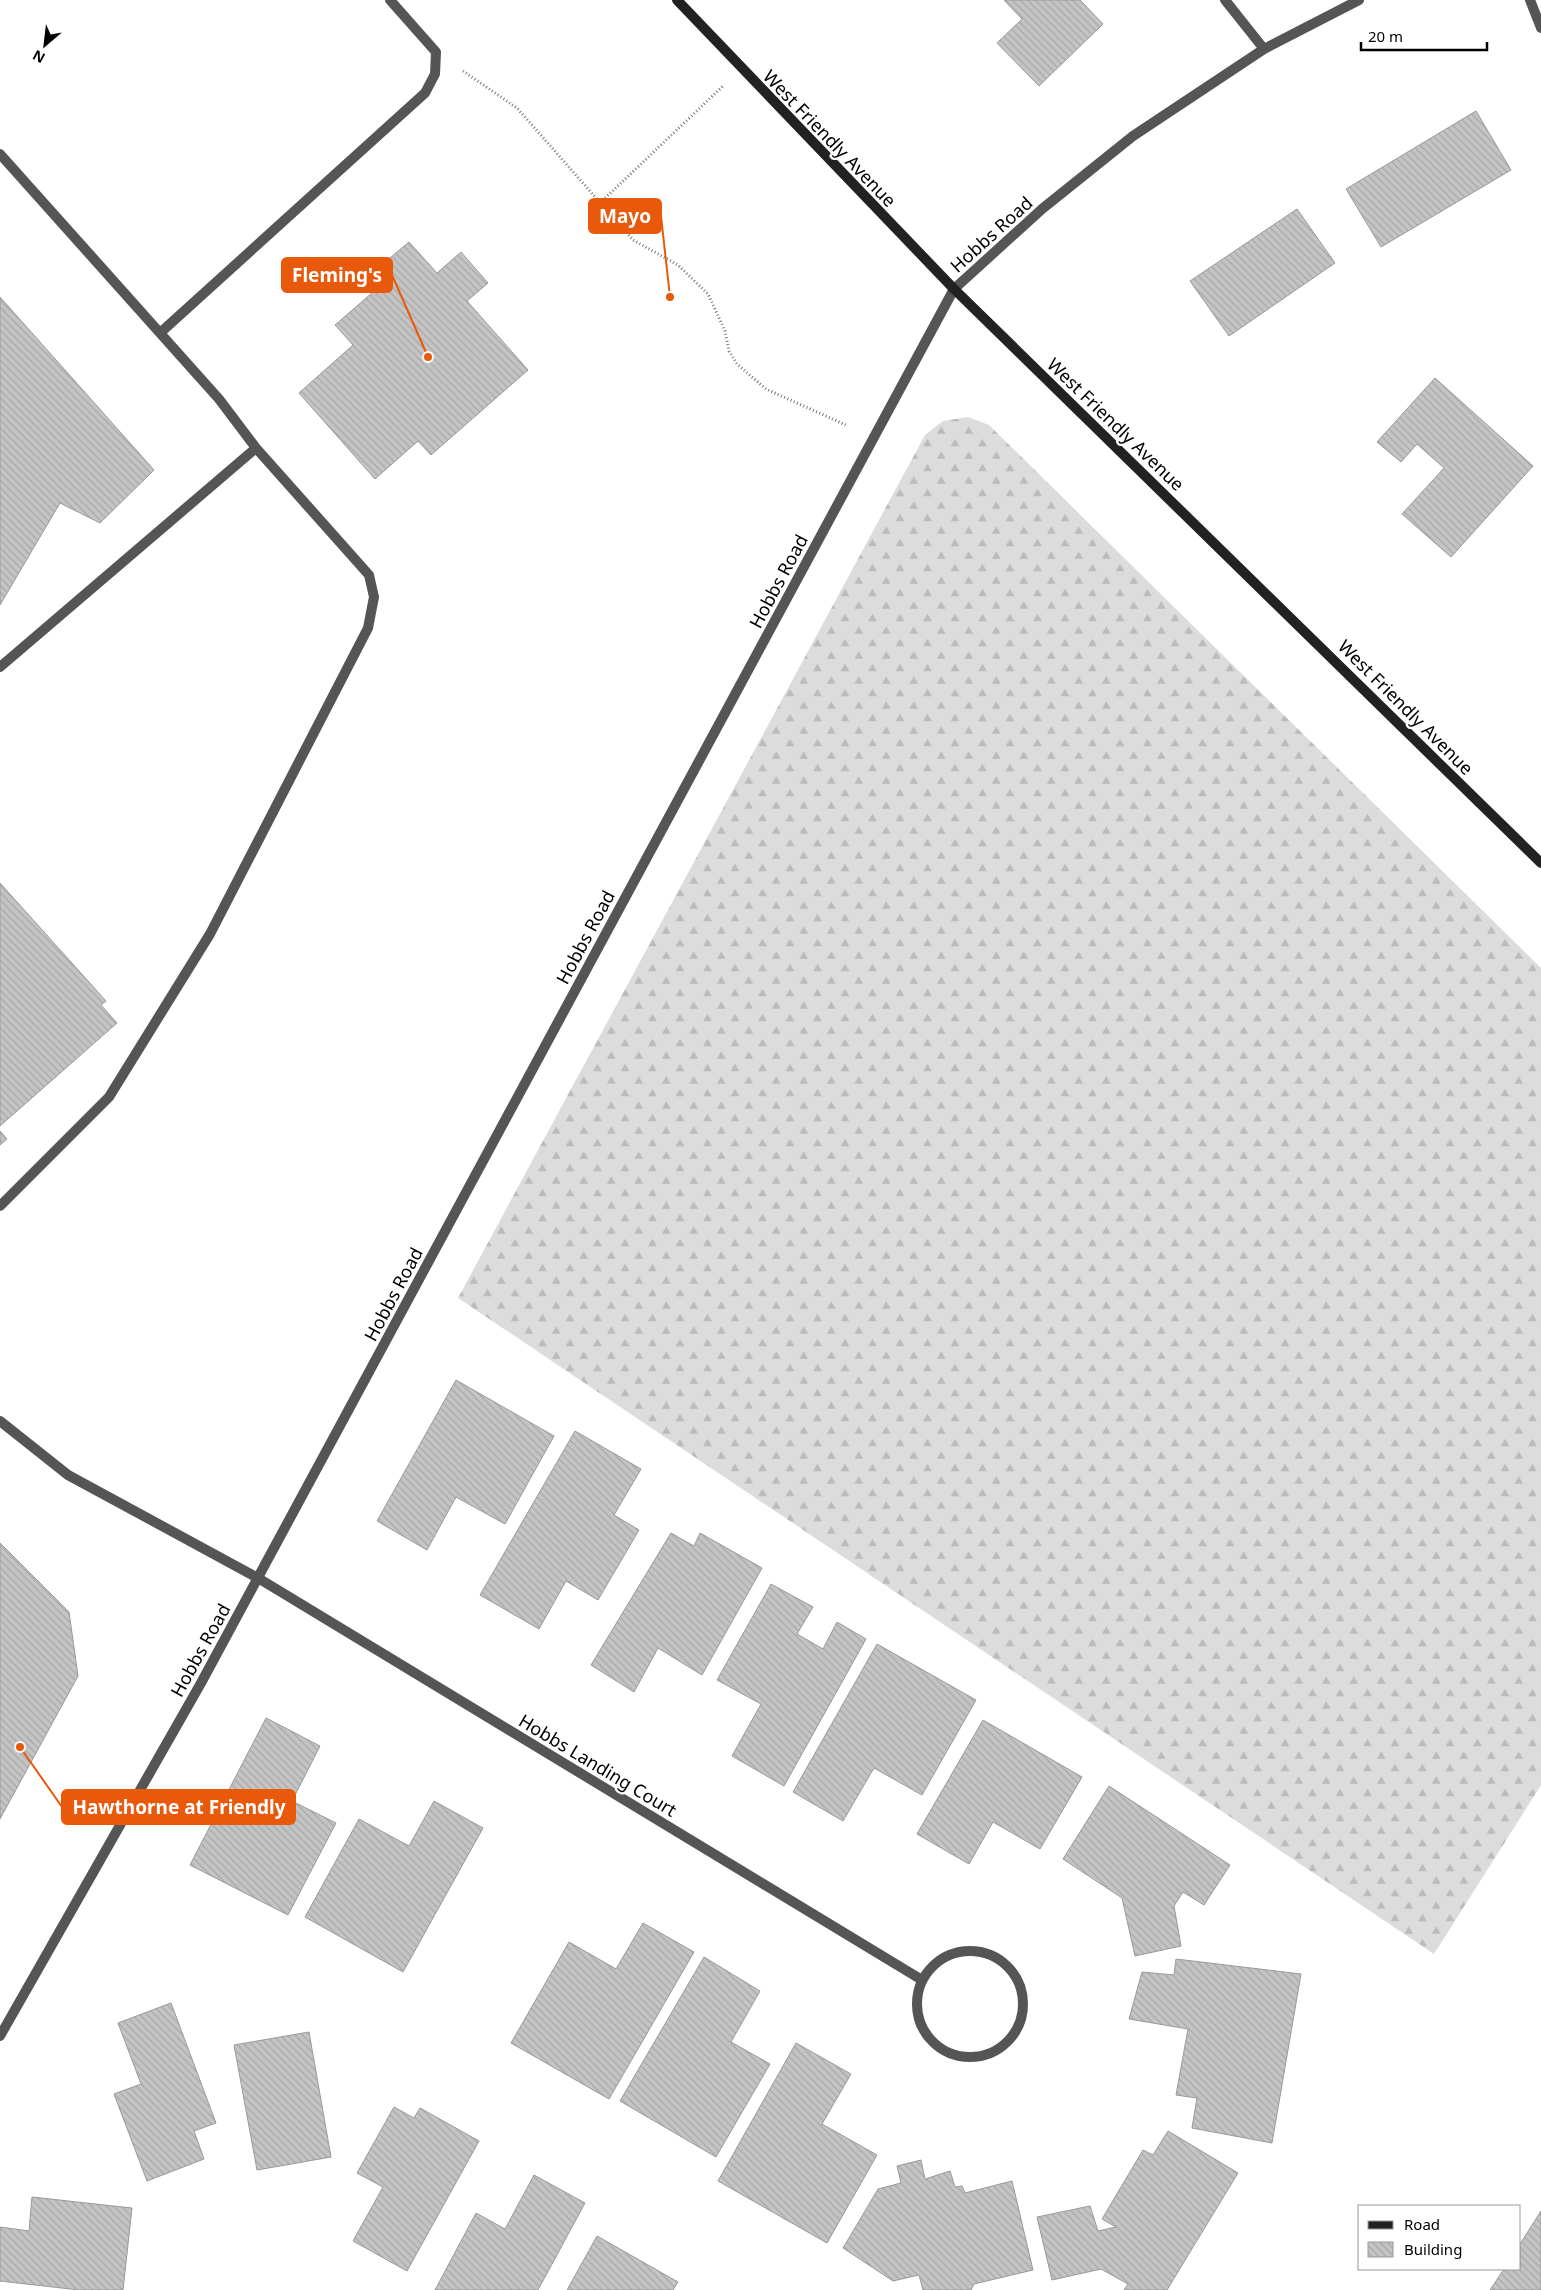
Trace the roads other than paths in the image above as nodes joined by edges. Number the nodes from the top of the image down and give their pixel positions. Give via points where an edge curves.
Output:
1 (390, 0) edge
2 (677, 0) edge
3 (1225, 0) edge
4 (1359, 0) edge
5 (1530, 0) edge
6 (1541, 28) edge
7 (1264, 49) junction
8 (0, 154) edge
9 (954, 289) junction
10 (160, 332) junction
11 (256, 448) junction
12 (0, 667) edge
13 (1541, 863) edge
14 (0, 1206) edge
15 (0, 1421) edge
16 (258, 1578) junction
17 (922, 1980) junction
18 (0, 2036) edge

1 - 10 street via 436,52 435,74 425,93
2 - 9 main road, West Friendly Avenue
3 - 7 street
4 - 7 street, Hobbs Road
5 - 6 street
7 - 9 street, Hobbs Road via 1133,136 1042,208
8 - 10 street
9 - 13 main road, West Friendly Avenue
9 - 16 street, Hobbs Road
10 - 11 street via 219,399
11 - 12 street
11 - 14 street via 369,575 374,596 368,628 210,934 109,1097
15 - 16 street, Hobbs Landing Court via 68,1475
16 - 17 street, Hobbs Landing Court
16 - 18 street, Hobbs Road
17 - 17 street via 917,1997 923,2030 949,2053 965,2058 983,2056 1012,2038 1024,2005 1021,1987 1012,1971 999,1959 983,1952 965,1951 947,1956

